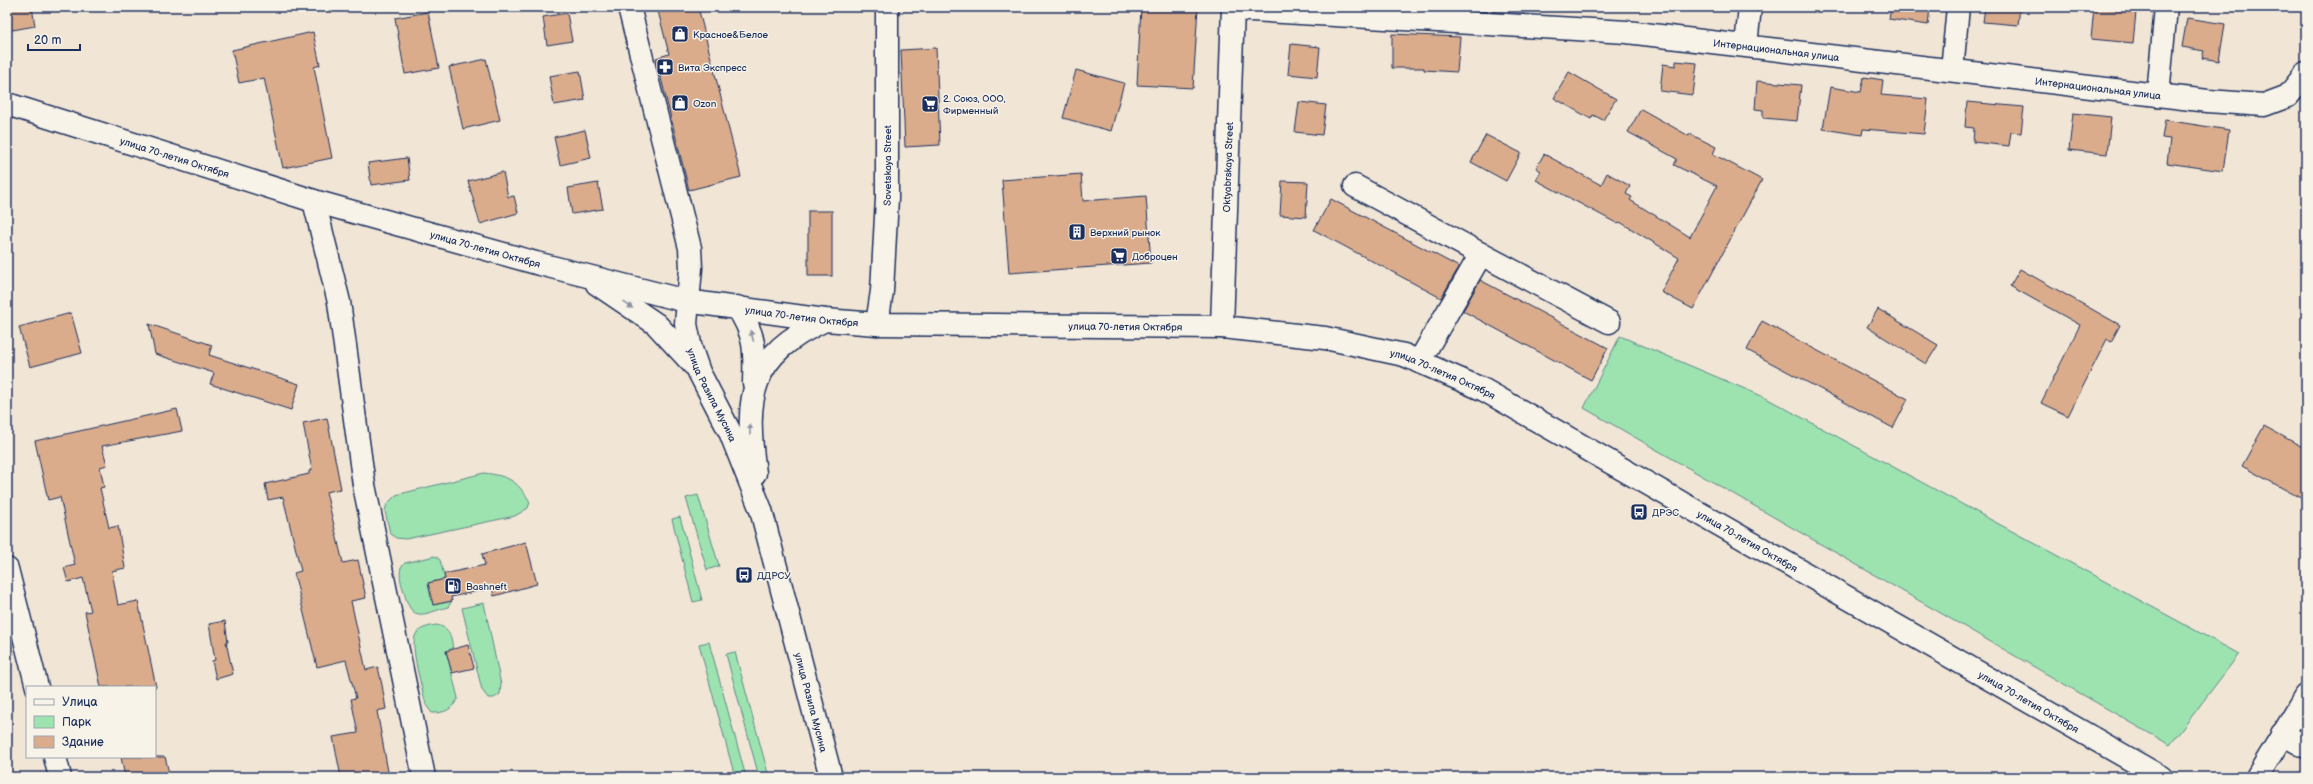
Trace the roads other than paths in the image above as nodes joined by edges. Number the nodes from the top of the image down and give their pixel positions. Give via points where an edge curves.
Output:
1 (629, 7) edge
2 (887, 7) edge
3 (1750, 7) edge
4 (1958, 7) edge
5 (2166, 7) edge
6 (1233, 8) edge
7 (1746, 45) junction
8 (1952, 70) junction
9 (2306, 73) edge
10 (2158, 95) junction
11 (7, 104) edge
12 (1355, 186) dead end
13 (314, 201) junction
14 (1481, 254) junction
15 (584, 275) junction
16 (686, 301) junction
17 (737, 307) junction
18 (826, 320) junction
19 (1609, 322) dead end
20 (877, 324) junction
21 (1222, 327) junction
22 (1420, 362) junction
23 (699, 372) junction
24 (754, 388) junction
25 (761, 510) junction
26 (7, 569) edge
27 (37, 686) edge
28 (2306, 696) edge
29 (2282, 734) junction
30 (2306, 747) edge
31 (54, 758) edge
32 (60, 777) edge
33 (424, 777) edge
34 (831, 777) edge
35 (2160, 777) edge
36 (2257, 777) edge

1 - 16 main road, улица Разила Мусина via 690,248 691,268
2 - 20 main road, Sovetskaya Street via 888,198 882,291
3 - 7 main road
4 - 8 main road
5 - 10 main road
6 - 7 main road, Интернациональная улица via 1627,32
6 - 21 main road, Oktyabrskaya Street
7 - 8 main road, Интернациональная улица
8 - 10 main road, Интернациональная улица
9 - 10 main road, Интернациональная улица via 2288,96 2264,105
11 - 13 main road, улица 70-летия Октября
12 - 14 main road
13 - 15 main road, улица 70-летия Октября
13 - 33 main road via 339,302 364,485
14 - 19 main road
14 - 22 main road
15 - 16 main road, улица 70-летия Октября
15 -> 23 main road via 656,324
16 - 17 main road, улица 70-летия Октября
16 - 23 main road, улица Разила Мусина via 686,324
17 - 18 main road, улица 70-летия Октября
24 -> 17 main road via 755,346 748,324
18 - 20 main road, улица 70-летия Октября
18 - 24 main road via 799,332 780,348 765,365
20 - 21 main road, улица 70-летия Октября
21 - 22 main road, улица 70-летия Октября via 1325,338 1404,355
22 - 35 main road, улица 70-летия Октября via 1484,390
23 - 25 main road, улица Разила Мусина via 730,432
25 -> 24 main road via 750,440
25 - 34 main road, улица Разила Мусина
26 - 27 main road
28 - 29 main road
29 - 30 main road
29 - 36 main road
31 - 32 main road

